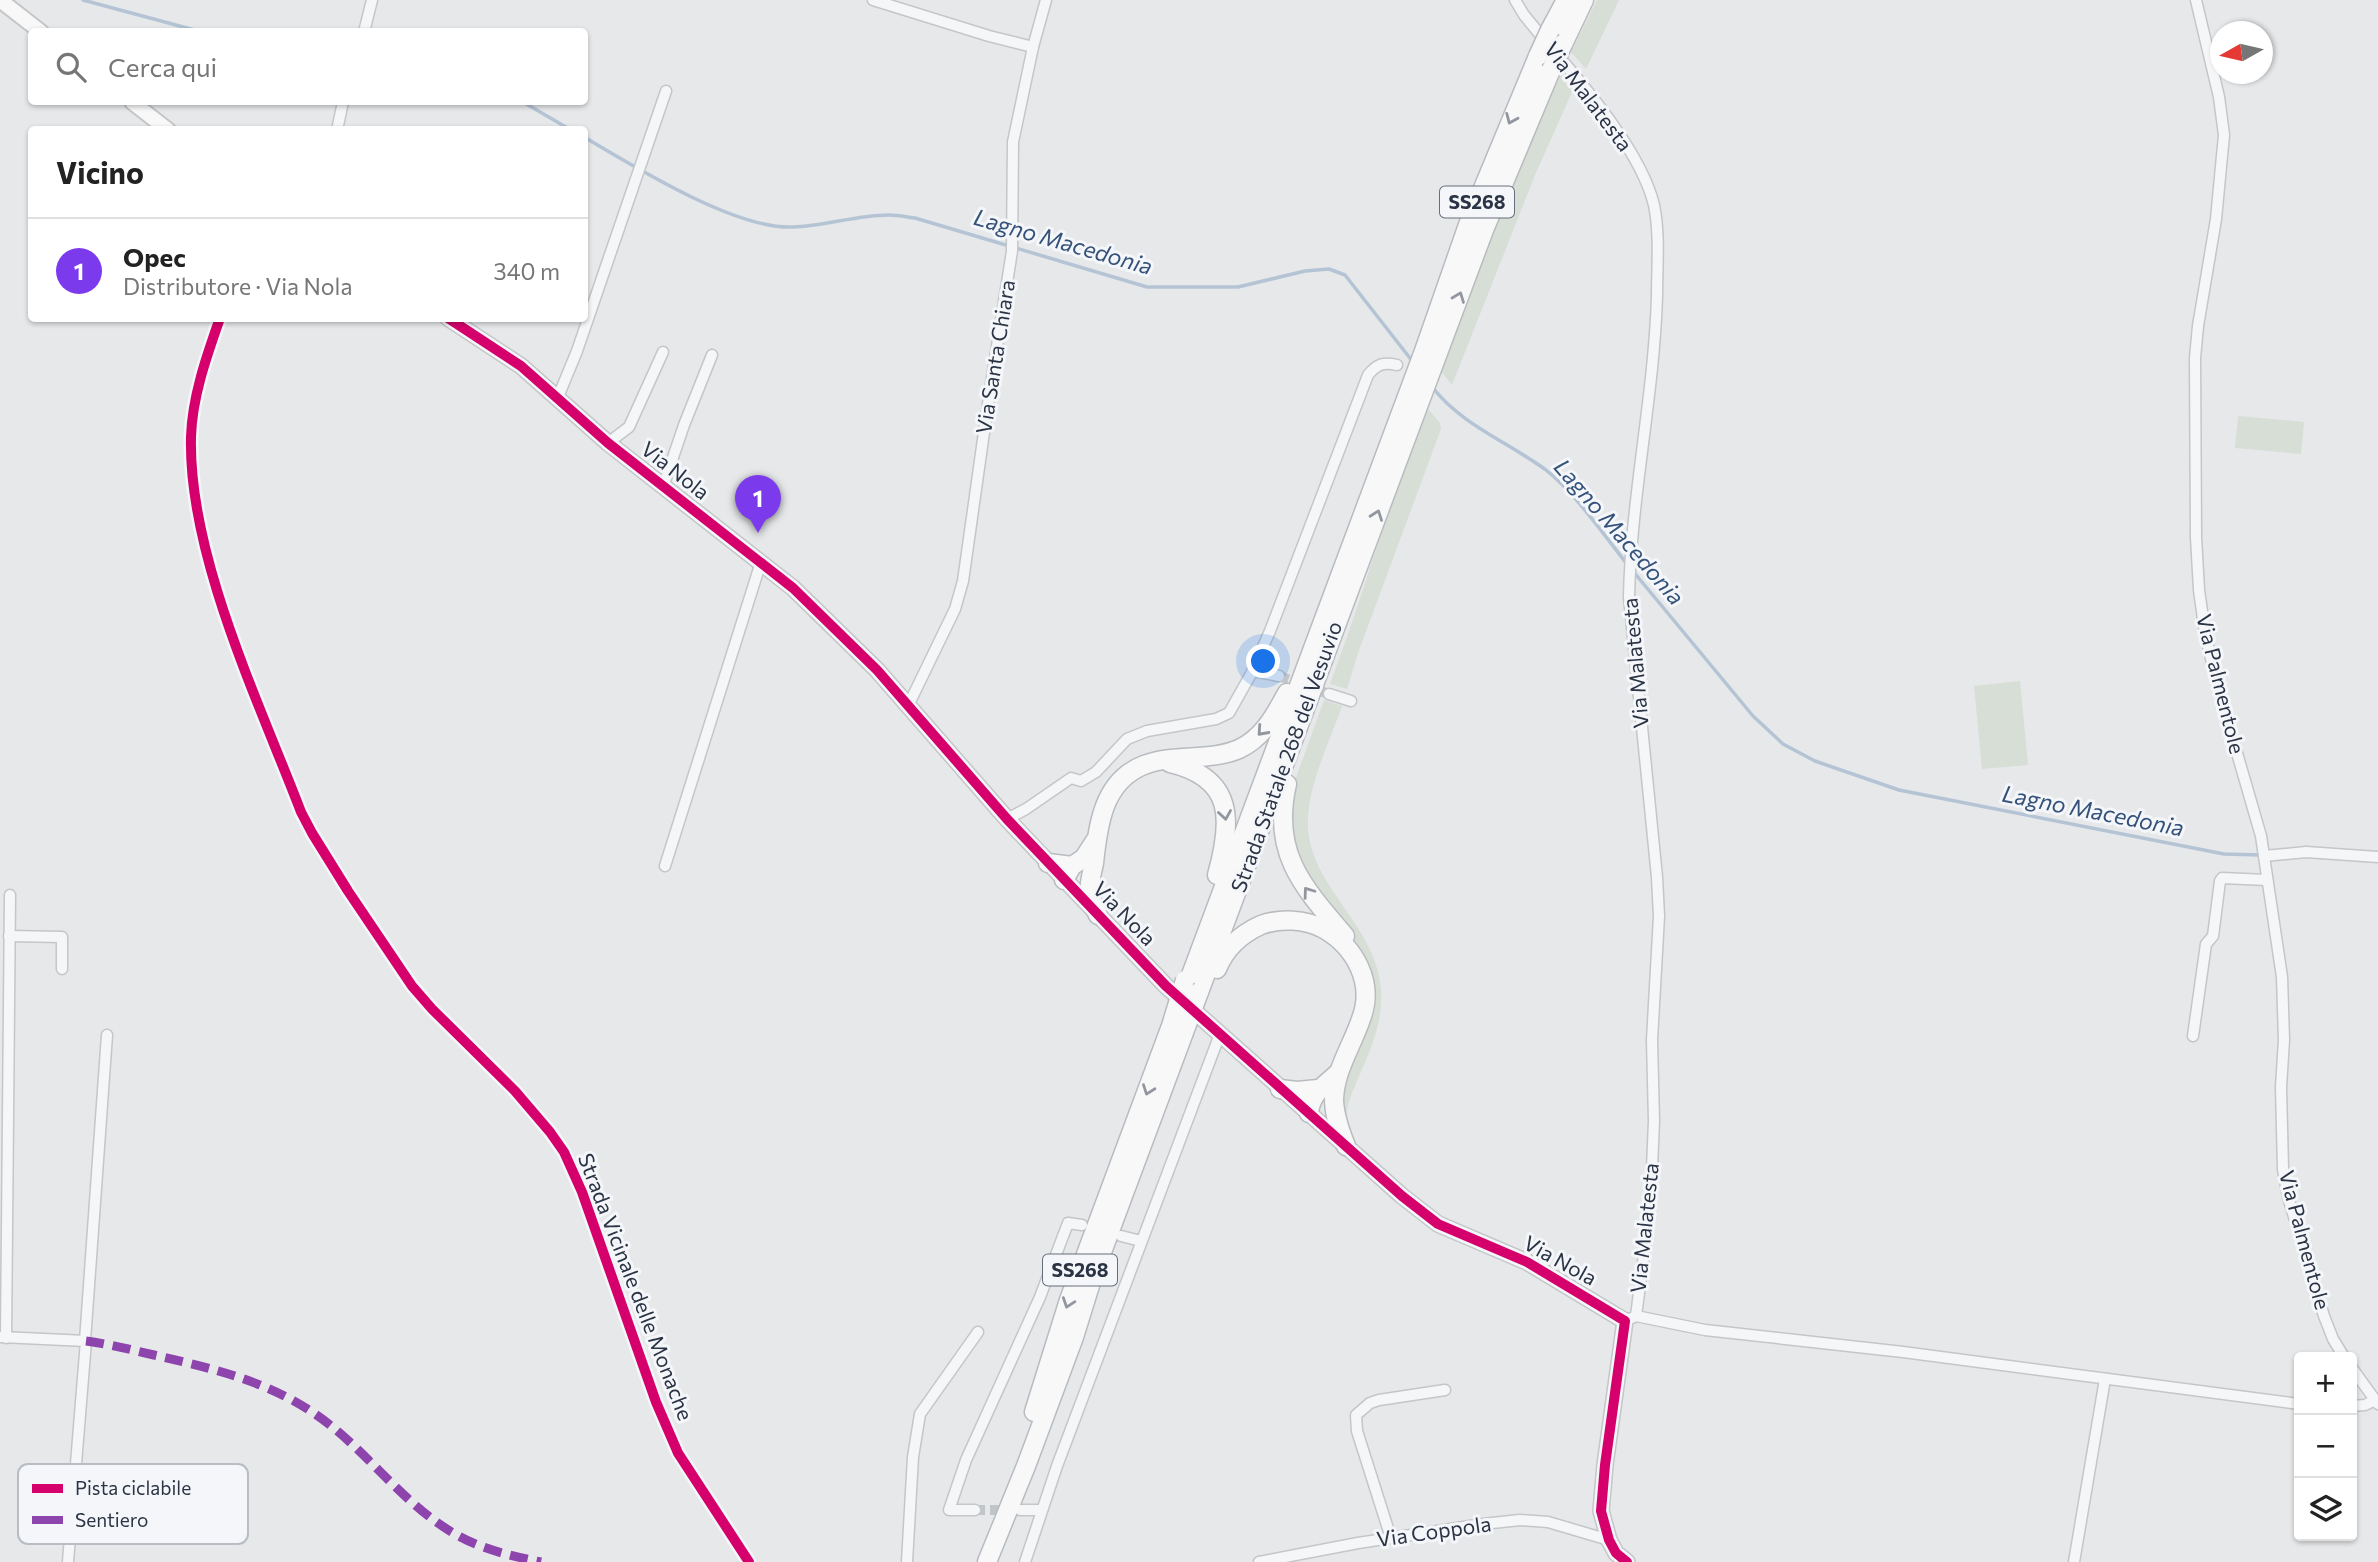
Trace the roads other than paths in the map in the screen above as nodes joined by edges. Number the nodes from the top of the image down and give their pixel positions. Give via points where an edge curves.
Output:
1 (0, 0) edge
2 (372, 0) edge
3 (873, 0) edge
4 (1046, 0) edge
5 (1515, 0) edge
6 (1566, 0) edge
7 (1584, 0) edge
8 (2196, 0) edge
9 (36, 28) edge
10 (365, 28) edge
11 (1033, 47) junction
12 (666, 91) dead end
13 (136, 105) edge
14 (342, 105) edge
15 (163, 126) edge
16 (338, 126) edge
17 (588, 319) edge
18 (219, 322) edge
19 (454, 322) edge
20 (587, 322) edge
21 (663, 352) dead end
22 (712, 355) dead end
23 (1429, 356) junction
24 (1397, 365) dead end
25 (558, 397) junction
26 (1413, 399) junction
27 (608, 443) junction
28 (663, 487) junction
29 (1346, 561) junction
30 (761, 562) junction
31 (1253, 671) junction
32 (1279, 676) tunnel mouth
33 (1317, 677) junction
34 (1329, 694) tunnel mouth
35 (1351, 701) dead end
36 (908, 706) junction
37 (1160, 761) junction
38 (1007, 819) junction
39 (1095, 841) junction
40 (2264, 856) junction
41 (2378, 857) edge
42 (1048, 863) joint
43 (665, 866) dead end
44 (1092, 873) junction
45 (1068, 876) junction
46 (2267, 880) junction
47 (10, 895) dead end
48 (1098, 915) junction
49 (9, 936) junction
50 (1348, 946) junction
51 (62, 969) dead end
52 (1195, 989) junction
53 (1181, 1034) junction
54 (1220, 1034) junction
55 (107, 1035) dead end
56 (2193, 1036) dead end
57 (1338, 1073) junction
58 (1280, 1089) junction
59 (1318, 1089) junction
60 (1334, 1100) junction
61 (1310, 1115) junction
62 (1346, 1146) junction
63 (1082, 1225) dead end
64 (1121, 1236) dead end
65 (1141, 1241) junction
66 (1630, 1319) junction
67 (978, 1332) dead end
68 (3, 1338) edge
69 (85, 1341) junction
70 (2341, 1352) edge
71 (2357, 1375) edge
72 (2105, 1379) junction
73 (1445, 1390) dead end
74 (2377, 1402) edge
75 (2294, 1403) edge
76 (2357, 1406) edge
77 (76, 1464) edge
78 (975, 1510) tunnel mouth
79 (1020, 1510) tunnel mouth
80 (1042, 1510) junction
81 (1003, 1519) junction
82 (1391, 1538) junction
83 (1609, 1540) junction
84 (69, 1544) edge
85 (68, 1562) edge
86 (748, 1562) edge
87 (907, 1562) edge
88 (987, 1562) edge
89 (1025, 1562) edge
90 (1259, 1562) edge
91 (1626, 1562) edge
92 (2074, 1562) edge

1 - 9 street
2 - 10 street
3 - 11 street
4 - 11 street, Via Santa Chiara
5 - 66 street, Via Malatesta via 1629,150 1654,205 1654,362 1629,597 1659,916 1652,1040 1652,1168 1646,1239
6 -> 23 highway, Strada Statale 268 del Vesuvio / SS268, bridge via 1474,211
23 -> 7 highway, Strada Statale 268 del Vesuvio / SS268, bridge
8 - 40 street, Via Palmentole via 2224,135 2195,358 2197,567 2205,633
11 - 36 street, Via Santa Chiara via 1013,142 1012,251 963,580 955,609
12 - 17 street
13 - 15 street
14 - 16 street
18 - 86 street, Strada Vicinale delle Monache via 193,414 195,498 221,602 301,812 412,986 515,1091 564,1152 678,1453
19 - 25 street, Via Nola
20 - 25 street
21 - 27 street via 629,427
22 - 28 street
23 - 26 highway, Strada Statale 268 del Vesuvio / SS268
24 - 31 street via 1385,362 1368,375
25 - 27 street, Via Nola
26 - 29 highway, Strada Statale 268 del Vesuvio / SS268
33 -> 26 highway, Strada Statale 268 del Vesuvio / SS268
27 - 28 street, Via Nola
28 - 30 street, Via Nola
29 -> 37 highway, SS268 via 1287,694 1257,738 1220,754
29 - 52 highway, Strada Statale 268 del Vesuvio / SS268
30 - 36 street, Via Nola via 856,648
30 - 43 street
31 - 32 street
31 - 38 street via 1229,713 1147,730 1127,739 1091,776 1081,781 1071,778
50 -> 33 highway, SS268 via 1346,936 1299,880 1282,830 1282,804
33 - 52 highway, Strada Statale 268 del Vesuvio / SS268
34 - 35 street
36 - 38 street, Via Nola
37 - 39 highway, SS268 via 1132,771 1115,787
37 -> 52 highway, SS268 via 1193,770 1209,780 1227,817 1227,837
38 - 42 street, Via Nola
39 - 44 highway, SS268
39 - 45 highway, SS268
40 - 41 street via 2306,852
40 - 46 street, Via Palmentole
42 - 45 highway
44 - 45 highway
44 - 48 highway, SS268 via 1090,895
45 - 48 street, Via Nola
46 - 56 street via 2220,879
46 - 70 street, Via Palmentole via 2283,977 2283,1169 2324,1316
47 - 49 street
48 - 54 street, Via Nola
49 - 51 street via 62,937
49 - 68 street
50 - 52 highway, SS268 via 1319,926 1296,921 1267,923 1229,948
50 - 57 highway, SS268 via 1363,975 1365,995 1363,1016
52 - 53 highway, Strada Statale 268 del Vesuvio / SS268, bridge
53 - 81 highway, Strada Statale 268 del Vesuvio / SS268 via 1074,1336
53 -> 81 highway, Strada Statale 268 del Vesuvio / SS268 via 1069,1300
54 - 58 street, Via Nola
54 - 65 street
55 - 69 street
57 - 59 highway, SS268
57 - 60 highway, SS268
58 - 59 highway
58 - 61 street, Via Nola
59 - 61 highway
60 - 61 highway via 1324,1111
60 - 62 highway, SS268
61 - 62 street, Via Nola
62 - 66 street, Via Nola via 1438,1224 1527,1262
63 - 78 street via 1068,1223 948,1510
64 - 65 street
65 - 80 street
66 - 72 street
66 - 83 street via 1603,1488 1601,1511
67 - 87 street via 919,1414
68 - 69 street
69 - 77 street
71 - 74 street
72 - 75 street
72 - 92 street
73 - 82 street via 1379,1400 1356,1415
74 - 76 street
79 - 80 street
80 - 89 street
81 - 88 highway, Strada Statale 268 del Vesuvio / SS268
82 - 83 street, Via Coppola via 1520,1520 1548,1522
82 - 90 street, Via Coppola
83 - 91 street
84 - 85 street

